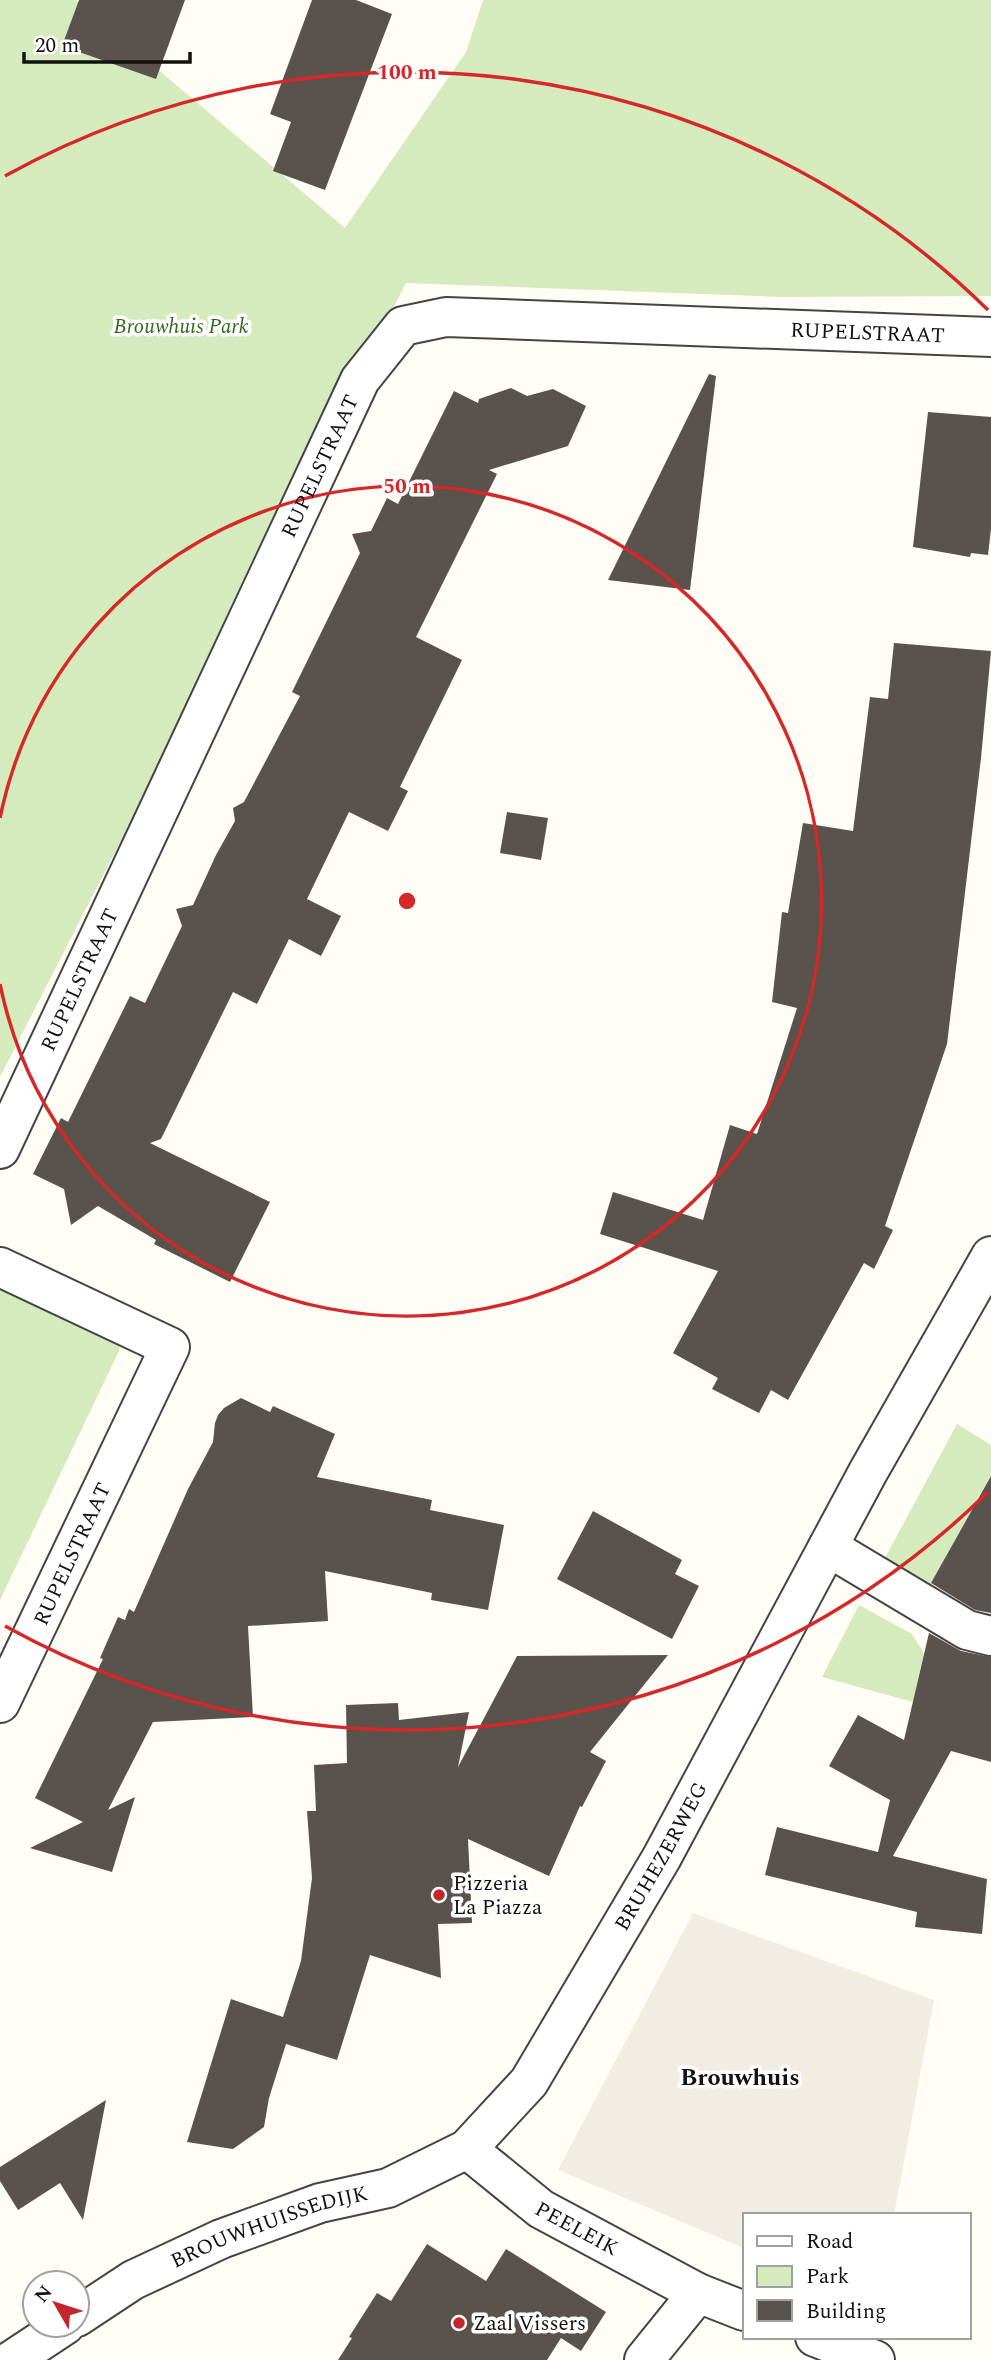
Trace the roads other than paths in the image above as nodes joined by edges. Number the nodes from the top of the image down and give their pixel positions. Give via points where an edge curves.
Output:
1 (991, 337) edge
2 (0, 1149) edge
3 (991, 1256) edge
4 (0, 1267) edge
5 (828, 1547) junction
6 (991, 1636) edge
7 (0, 1703) edge
8 (467, 2149) junction
9 (698, 2293) junction
10 (91, 2308) edge
11 (743, 2311) edge
12 (44, 2339) edge
13 (820, 2339) edge
14 (891, 2339) edge
15 (659, 2355) edge
16 (12, 2360) edge
17 (875, 2360) edge
18 (900, 2360) edge

1 - 2 street, RUPELSTRAAT via 446,317 403,326 360,380
3 - 5 street, BRUHEZERWEG
4 - 7 street, RUPELSTRAAT via 170,1347
5 - 6 street via 967,1630
5 - 8 street, BRUHEZERWEG via 662,1857 529,2082
8 - 9 street, PEELEIK via 541,2209
8 - 10 street, BROUWHUISSEDIJK via 388,2188 320,2203 221,2239 133,2280
9 - 11 street, PEELEIK
9 - 15 street
12 - 16 street
13 - 17 street
14 - 18 street

